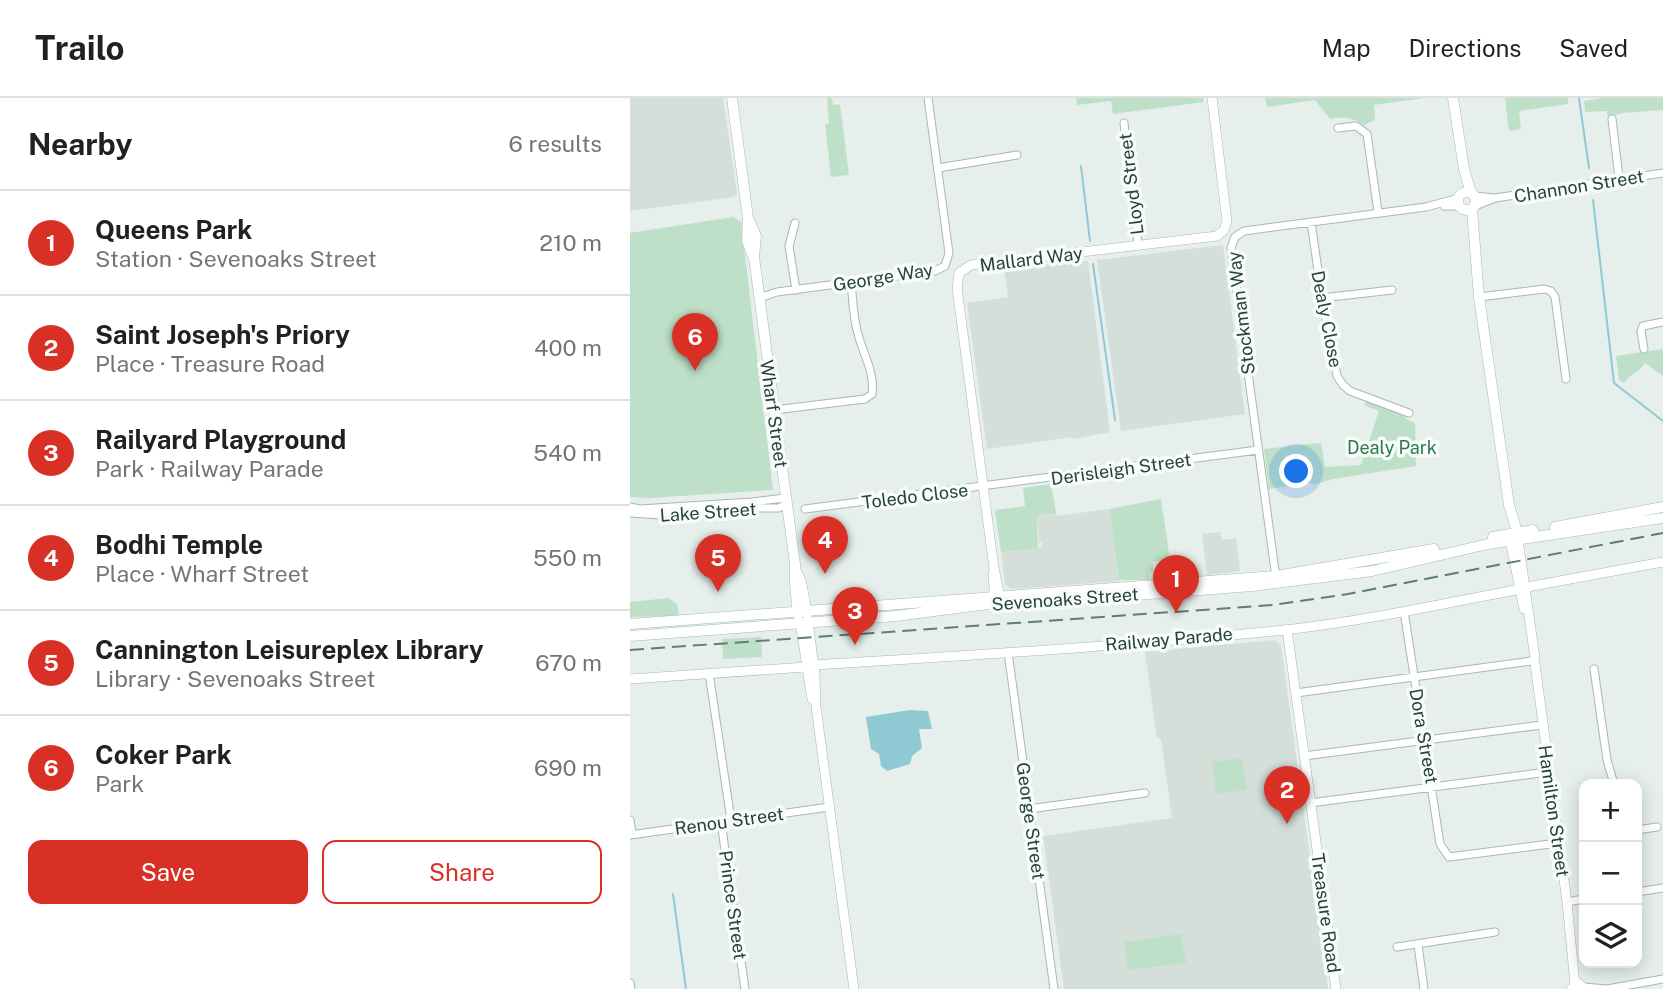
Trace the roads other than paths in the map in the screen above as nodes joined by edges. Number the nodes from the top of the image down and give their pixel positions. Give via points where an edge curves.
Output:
1 (732, 98) edge
2 (928, 98) edge
3 (1212, 98) edge
4 (1453, 98) edge
5 (1612, 119) dead end
6 (1124, 123) dead end
7 (1338, 128) dead end
8 (1017, 155) dead end
9 (938, 168) junction
10 (1663, 173) edge
11 (1619, 178) junction
12 (1467, 202) junction
13 (1378, 212) junction
14 (1311, 222) junction
15 (795, 223) dead end
16 (1139, 246) junction
17 (851, 283) junction
18 (796, 290) junction
19 (1392, 290) dead end
20 (759, 295) junction
21 (1322, 298) junction
22 (1479, 298) junction
23 (1663, 322) edge
24 (1644, 349) dead end
25 (1566, 379) dead end
26 (774, 410) junction
27 (1409, 413) dead end
28 (1258, 450) junction
29 (984, 487) junction
30 (786, 501) junction
31 (630, 507) edge
32 (1663, 507) edge
33 (805, 509) dead end
34 (630, 513) edge
35 (1663, 518) edge
36 (1514, 536) junction
37 (1663, 562) edge
38 (1276, 579) junction
39 (1523, 588) junction
40 (997, 600) junction
41 (802, 610) junction
42 (1404, 611) junction
43 (804, 622) junction
44 (630, 624) edge
45 (1287, 629) junction
46 (630, 636) edge
47 (1009, 652) junction
48 (1533, 661) junction
49 (810, 666) junction
50 (1594, 669) dead end
51 (709, 673) junction
52 (1413, 677) junction
53 (630, 679) edge
54 (1296, 693) junction
55 (1542, 725) junction
56 (1424, 740) junction
57 (1304, 756) junction
58 (1548, 772) junction
59 (1613, 779) edge
60 (1433, 787) junction
61 (1145, 793) dead end
62 (1310, 803) junction
63 (829, 807) junction
64 (1030, 809) junction
65 (630, 820) edge
66 (731, 820) junction
67 (721, 822) junction
68 (1657, 827) dead end
69 (1642, 829) edge
70 (631, 835) edge
71 (1558, 843) junction
72 (1663, 888) edge
73 (1642, 891) edge
74 (1579, 900) edge
75 (1567, 902) junction
76 (1495, 932) dead end
77 (1418, 945) junction
78 (1397, 947) dead end
79 (1660, 979) edge
80 (630, 983) edge
81 (1576, 987) edge
82 (631, 989) edge
83 (745, 989) edge
84 (854, 989) edge
85 (1054, 989) edge
86 (1336, 989) edge
87 (1424, 989) edge
88 (1607, 989) edge
89 (1659, 989) edge

1 - 20 main road, Wharf Street via 748,218 756,236
2 - 9 street, George Way
3 - 16 street, Mallard Way via 1227,221 1224,230 1217,236
4 - 12 main road, Hamilton Street
5 - 11 street
6 - 16 street, Lloyd Street
7 - 13 street via 1356,125 1367,134
8 - 9 street
9 - 17 street, George Way via 947,263 936,271
10 - 11 street, Channon Street
11 - 12 street, Channon Street
12 - 13 street, Stockman Way
12 - 22 main road, Hamilton Street
13 - 14 street, Stockman Way
14 - 21 street, Dealy Close
14 - 28 street, Stockman Way via 1244,231 1235,237 1231,248
15 - 18 street via 789,246
16 - 29 street, Mallard Way via 971,265 959,273 957,288
17 - 18 street, George Way
17 - 26 street via 872,394 865,399
18 - 20 street, George Way
19 - 21 street
20 - 26 main road, Wharf Street
21 - 27 street, Dealy Close via 1343,385
22 - 25 street via 1551,291
22 - 36 main road, Hamilton Street
23 - 24 street via 1643,326
26 - 30 main road, Wharf Street
28 - 29 street, Derisleigh Street
28 - 38 street, Stockman Way
29 - 33 street, Toledo Close
29 - 40 street, Mallard Way
30 - 31 street, Lake Street
30 - 34 street, Lake Street via 779,508
30 - 41 main road, Wharf Street via 794,583
32 - 36 main road, Sevenoaks Street
35 - 36 main road, Sevenoaks Street
36 - 38 main road, Sevenoaks Street via 1372,571
36 - 39 street, Hamilton Street
37 - 39 street, Railway Parade
38 - 40 main road, Sevenoaks Street via 1046,602
39 - 42 street, Railway Parade
39 - 48 street, Hamilton Street
40 - 41 main road, Sevenoaks Street
40 - 43 main road, Sevenoaks Street via 896,616
41 - 43 main road, Wharf Street
41 - 44 main road, Sevenoaks Street
42 - 45 street, Railway Parade
42 - 52 street, Dora Street
43 - 46 main road, Sevenoaks Street
43 - 49 street, Wharf Street
45 - 47 street, Railway Parade
45 - 54 street, Treasure Road
47 - 49 street, Railway Parade
47 - 64 street, George Street
48 - 52 street
48 - 55 street, Hamilton Street
49 - 51 street, Railway Parade
49 - 63 street, Wharf Street
50 - 59 street
51 - 53 street, Railway Parade
51 - 66 street
52 - 54 street
52 - 56 street, Dora Street
54 - 57 street, Treasure Road
55 - 56 street
55 - 58 street, Hamilton Street
56 - 57 street
56 - 60 street, Dora Street
57 - 62 street, Treasure Road
58 - 60 street
58 - 71 street, Hamilton Street
60 - 62 street
60 - 71 street, Dora Street via 1440,844 1449,857
61 - 64 street
62 - 86 street, Treasure Road
63 - 66 street, Renou Street
63 - 84 street, Wharf Street
64 - 85 street, George Street
65 - 70 street
66 - 67 street, Renou Street
67 - 70 street, Renou Street
67 - 83 street, Prince Street
68 - 69 street
71 - 75 street, Hamilton Street
72 - 73 street
74 - 75 street
75 - 81 street, Hamilton Street
76 - 77 street
77 - 78 street
77 - 87 street
79 - 88 street
79 - 89 street
80 - 82 street
81 - 88 street

